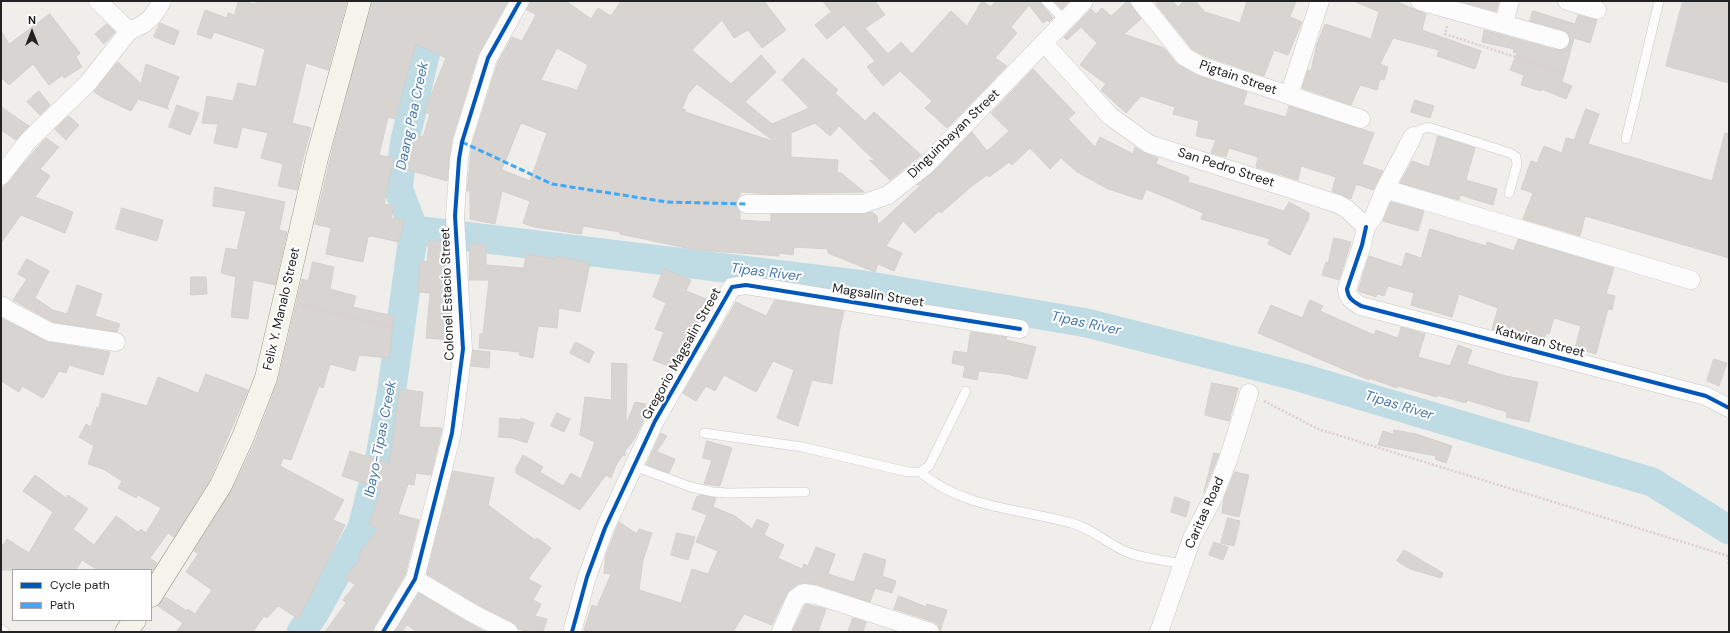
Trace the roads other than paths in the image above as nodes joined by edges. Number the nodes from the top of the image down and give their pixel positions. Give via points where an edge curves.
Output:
1 (98, 1) edge
2 (162, 1) edge
3 (360, 1) edge
4 (520, 1) edge
5 (1046, 1) edge
6 (1084, 1) edge
7 (1140, 1) edge
8 (1320, 1) edge
9 (1420, 1) edge
10 (1510, 1) edge
11 (1566, 1) edge
12 (1659, 1) edge
13 (1597, 10) dead end
14 (1065, 21) junction
15 (1504, 23) junction
16 (129, 31) junction
17 (1560, 40) dead end
18 (1044, 43) junction
19 (1289, 95) junction
20 (1361, 119) dead end
21 (1413, 136) joint
22 (1626, 139) dead end
23 (1, 176) edge
24 (1385, 188) junction
25 (1509, 193) dead end
26 (746, 204) dead end
27 (1366, 227) junction
28 (1691, 280) dead end
29 (732, 287) joint
30 (1, 305) edge
31 (1020, 329) dead end
32 (116, 342) dead end
33 (966, 391) dead end
34 (1249, 393) road end
35 (1729, 408) edge
36 (704, 433) dead end
37 (634, 466) junction
38 (920, 472) junction
39 (805, 492) dead end
40 (1183, 564) junction
41 (416, 579) junction
42 (152, 594) edge
43 (1, 629) edge
44 (5, 632) edge
45 (383, 632) edge
46 (509, 632) edge
47 (572, 632) edge
48 (781, 632) edge
49 (930, 632) edge
50 (1159, 632) edge

1 - 16 street
2 - 16 street via 156,13 144,25
3 - 42 main road, Felix Y. Manalo Street via 317,158 266,378 221,485
4 - 41 street, Colonel Estacio Street via 488,58 462,142 457,178 456,216 463,349 452,433
5 - 14 lane
6 - 14 street, Dinguinbayan Street
7 - 19 street, Pigtain Street via 1189,59 1201,66
8 - 19 street, Pigtain Street
9 - 15 street
10 - 15 street
11 - 13 street
12 - 22 lane
14 - 18 street, Dinguinbayan Street
15 - 17 street
16 - 23 street via 88,83 28,141
18 - 26 street, Dinguinbayan Street via 925,166 888,195 863,204
18 - 27 street, San Pedro Street via 1110,116 1149,144 1338,204
19 - 20 street
21 - 24 street
21 - 25 lane via 1428,127 1510,153 1516,157 1517,165
24 - 27 street via 1374,216
24 - 28 street
27 - 35 street, Katwiran Street via 1348,283 1348,296 1361,306 1706,396
29 - 31 street, Magsalin Street via 746,285
29 - 37 street, Gregorio Magsalin Street via 655,421
30 - 32 street via 50,332
33 - 38 lane via 929,466
34 - 40 street, Caritas Road via 1228,460 1214,496 1192,538
36 - 38 lane via 802,447 908,472
37 - 39 lane via 691,487 713,492
37 - 47 street, Gregorio Magsalin Street via 605,528 587,577
38 - 40 lane via 946,491 989,506 1072,523 1099,535 1128,553
40 - 50 street, Caritas Road
41 - 45 street, Colonel Estacio Street
41 - 46 street
43 - 44 lane
48 - 49 street via 796,598 804,593

